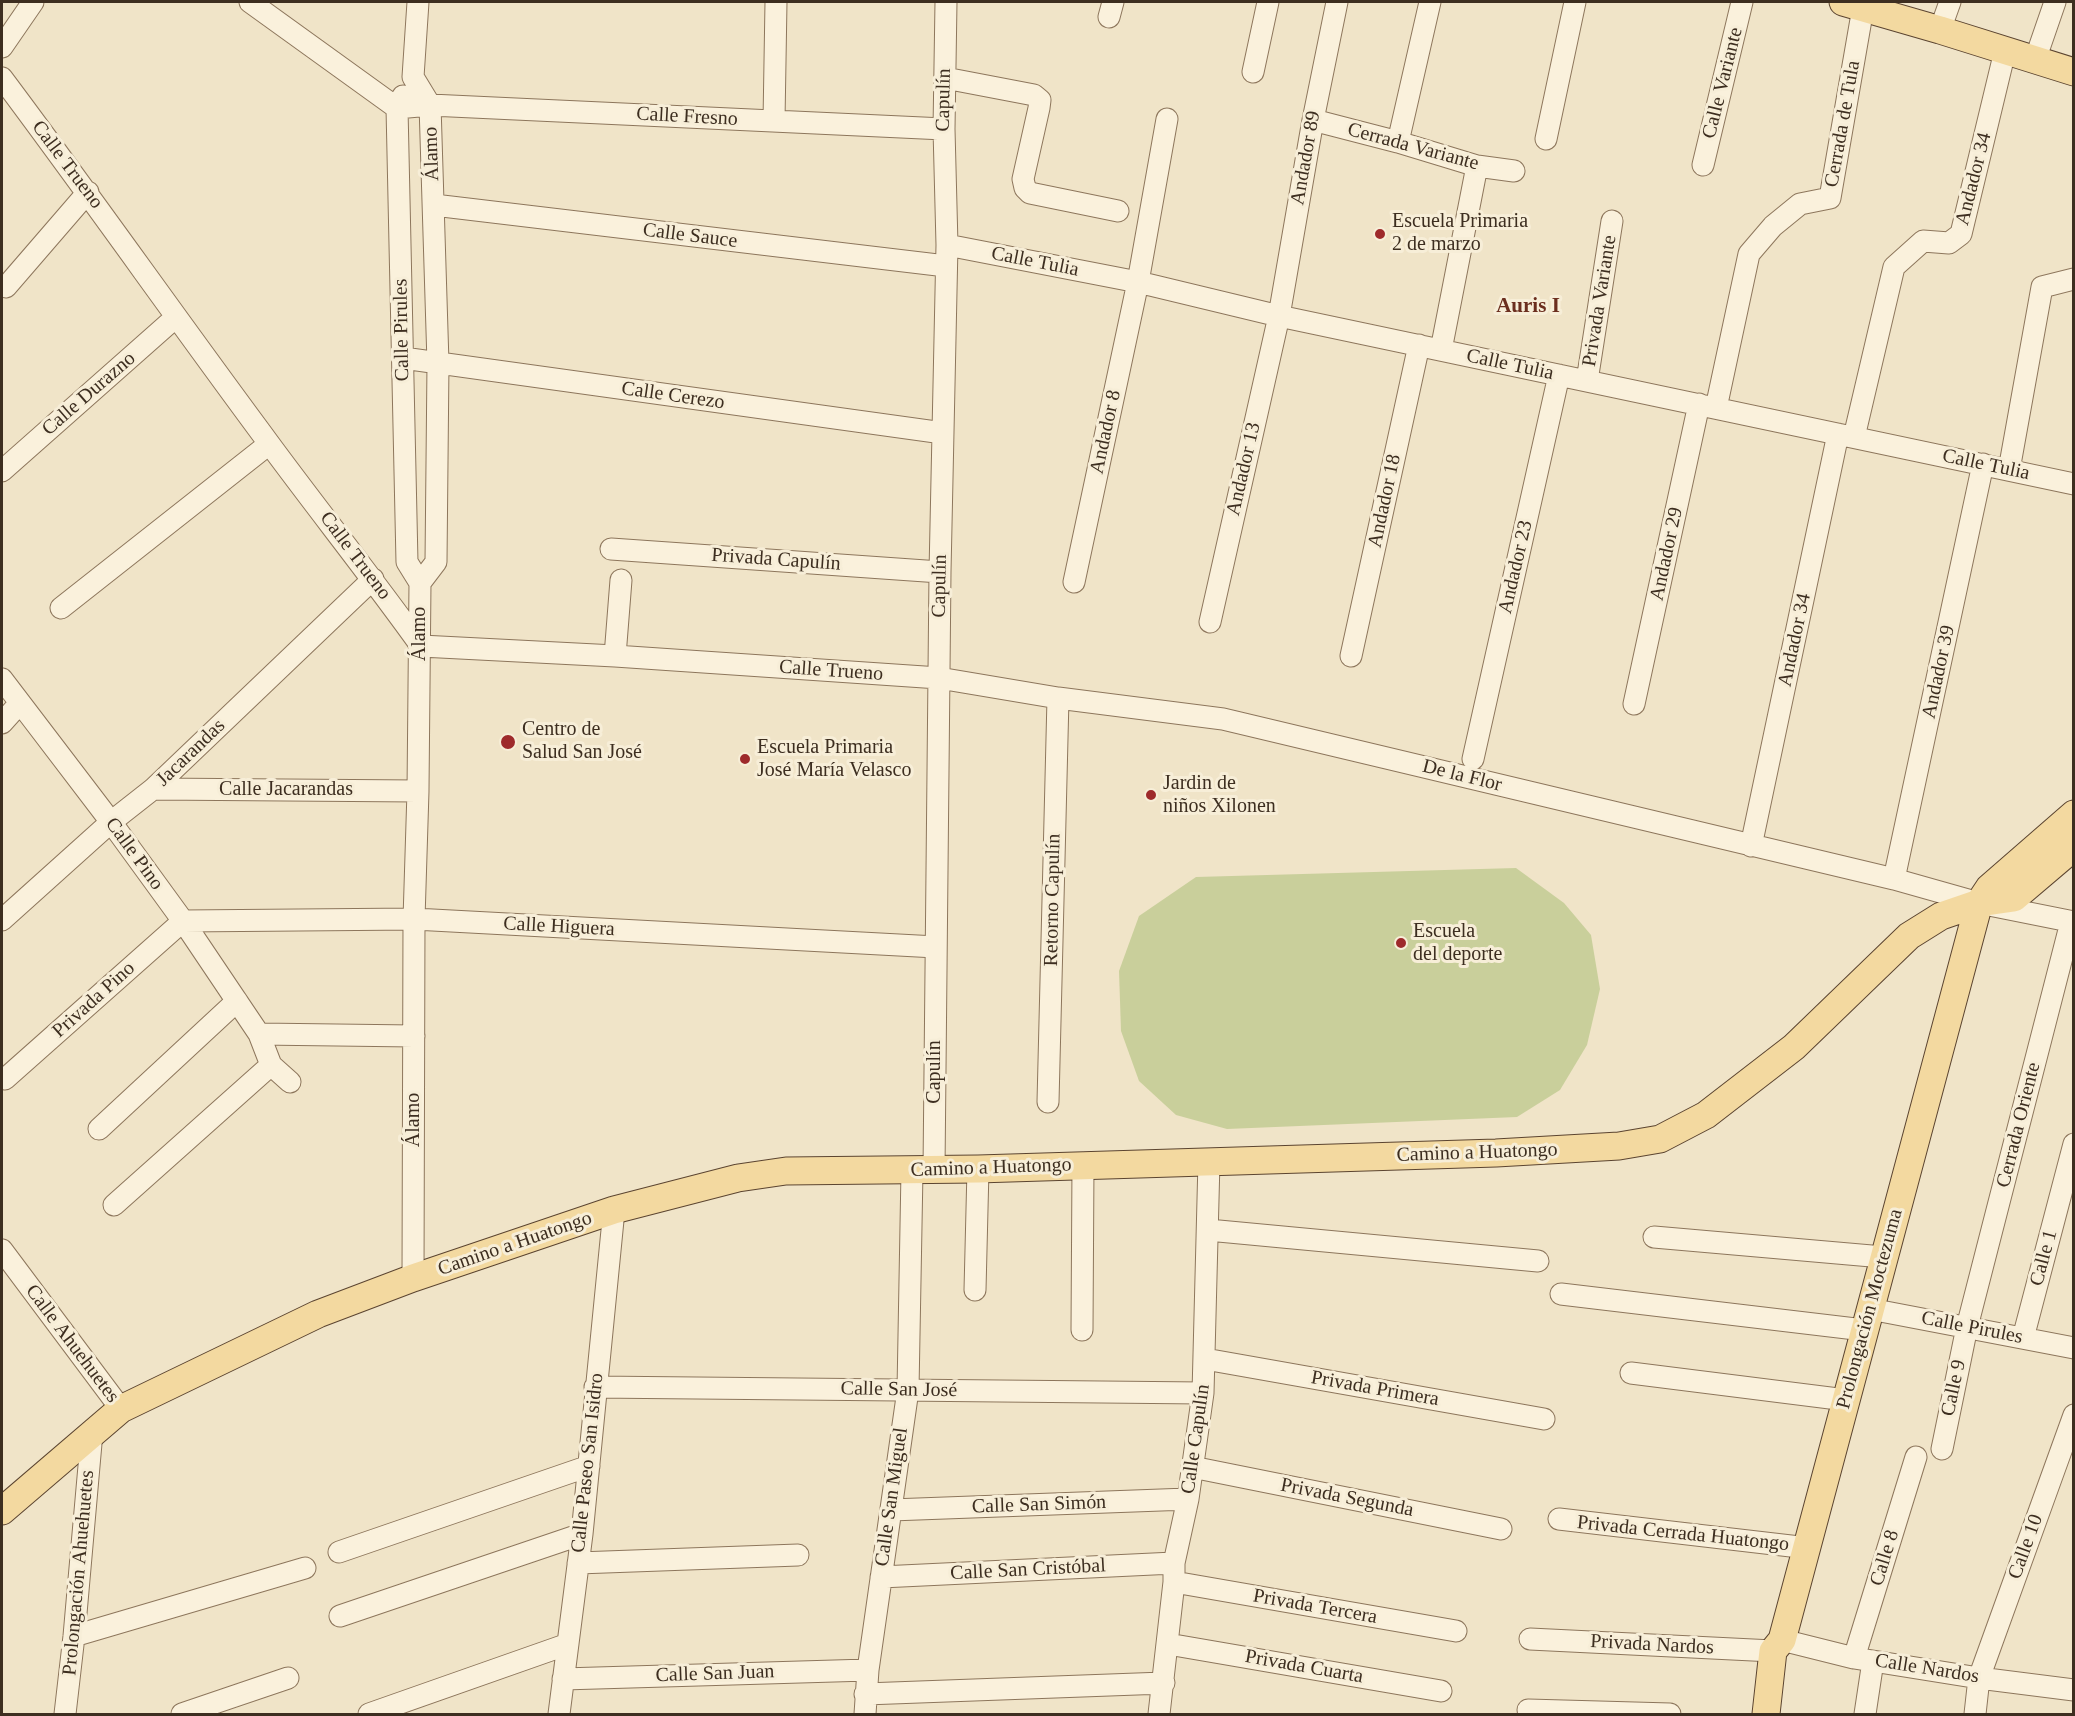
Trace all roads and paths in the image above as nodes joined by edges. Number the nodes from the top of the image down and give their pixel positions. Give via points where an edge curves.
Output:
1 (33, 2) edge
2 (250, 2) edge
3 (418, 2) edge
4 (776, 2) edge
5 (946, 2) edge
6 (1268, 2) edge
7 (1337, 2) edge
8 (1430, 2) edge
9 (1575, 2) edge
10 (1742, 2) edge
11 (1950, 2) edge
12 (2055, 2) edge
13 (1862, 5) edge
14 (1940, 30) junction
15 (2, 47) edge
16 (2005, 51) junction
17 (2035, 60) junction
18 (1252, 72) dead end
19 (2073, 72) edge
20 (412, 77) junction
21 (2, 78) edge
22 (945, 78) junction
23 (430, 105) junction
24 (397, 108) junction
25 (1167, 119) dead end
26 (1313, 120) junction
27 (774, 121) junction
28 (944, 129) junction
29 (1546, 140) dead end
30 (1398, 142) junction
31 (1703, 165) dead end
32 (1477, 166) junction
33 (1514, 171) dead end
34 (88, 192) junction
35 (434, 206) junction
36 (1118, 211) dead end
37 (1612, 221) dead end
38 (947, 245) junction
39 (946, 266) junction
40 (2073, 279) edge
41 (1138, 282) junction
42 (6, 287) dead end
43 (1279, 316) junction
44 (176, 317) junction
45 (1419, 345) junction
46 (1441, 350) junction
47 (403, 358) junction
48 (438, 363) junction
49 (1559, 375) junction
50 (1587, 381) junction
51 (1708, 406) junction
52 (943, 433) junction
53 (1846, 435) junction
54 (269, 444) junction
55 (1983, 464) junction
56 (3, 465) edge
57 (2009, 470) junction
58 (2073, 484) edge
59 (611, 549) dead end
60 (940, 572) junction
61 (373, 579) junction
62 (621, 580) dead end
63 (1074, 582) dead end
64 (420, 583) junction
65 (61, 608) dead end
66 (1210, 622) dead end
67 (421, 646) junction
68 (615, 656) junction
69 (1351, 656) dead end
70 (939, 678) junction
71 (2, 679) edge
72 (1058, 698) junction
73 (20, 703) junction
74 (1634, 704) dead end
75 (2, 723) edge
76 (1473, 759) dead end
77 (153, 789) junction
78 (418, 791) junction
79 (2073, 814) edge
80 (111, 822) junction
81 (1751, 846) junction
82 (2073, 847) edge
83 (1894, 879) junction
84 (1979, 903) junction
85 (3, 915) edge
86 (414, 919) junction
87 (183, 921) junction
88 (2072, 922) edge
89 (936, 947) junction
90 (237, 1001) junction
91 (259, 1034) junction
92 (414, 1036) junction
93 (271, 1065) junction
94 (5, 1079) dead end
95 (290, 1082) dead end
96 (1048, 1102) dead end
97 (99, 1129) dead end
98 (2073, 1144) edge
99 (1209, 1161) junction
100 (1083, 1164) junction
101 (978, 1169) junction
102 (923, 1170) junction
103 (114, 1205) dead end
104 (614, 1210) junction
105 (1208, 1230) junction
106 (1654, 1237) dead end
107 (2, 1250) edge
108 (1883, 1257) junction
109 (1539, 1262) dead end
110 (414, 1278) junction
111 (975, 1290) dead end
112 (1561, 1294) dead end
113 (1867, 1320) junction
114 (1967, 1328) junction
115 (1082, 1330) dead end
116 (2023, 1338) junction
117 (2073, 1348) edge
118 (1205, 1359) junction
119 (1631, 1373) dead end
120 (595, 1387) junction
121 (908, 1390) junction
122 (1203, 1393) junction
123 (1846, 1400) junction
124 (121, 1409) junction
125 (2073, 1415) edge
126 (1544, 1419) dead end
127 (92, 1432) junction
128 (1942, 1449) dead end
129 (1916, 1457) dead end
130 (589, 1466) junction
131 (1192, 1467) junction
132 (1188, 1499) junction
133 (891, 1510) junction
134 (2, 1511) edge
135 (1559, 1520) dead end
136 (1501, 1528) dead end
137 (582, 1534) junction
138 (1808, 1548) junction
139 (339, 1551) dead end
140 (798, 1555) dead end
141 (578, 1563) junction
142 (305, 1568) dead end
143 (1174, 1573) junction
144 (881, 1577) junction
145 (340, 1616) dead end
146 (1456, 1631) dead end
147 (75, 1636) junction
148 (1530, 1640) dead end
149 (568, 1644) junction
150 (1168, 1644) junction
151 (1777, 1646) junction
152 (1863, 1659) junction
153 (868, 1670) junction
154 (288, 1678) dead end
155 (1979, 1678) junction
156 (563, 1679) junction
157 (1164, 1683) junction
158 (2073, 1690) edge
159 (1441, 1691) dead end
160 (865, 1704) edge
161 (1528, 1710) dead end
162 (65, 1714) edge
163 (182, 1714) edge
164 (369, 1714) edge
165 (559, 1714) edge
166 (1159, 1714) edge
167 (1670, 1714) edge
168 (1766, 1714) edge
169 (1865, 1714) edge
170 (1975, 1714) edge

1 - 15 street
2 - 24 street
3 - 20 street
4 - 27 street
5 - 22 street, Capulín
6 - 18 street
7 - 26 street, Andador 89
8 - 30 street
9 - 29 street
10 - 31 street, Calle Variante
11 - 14 street
12 - 17 street
13 - 14 main road
13 - 51 street, Cerrada de Tula via 1830,198 1800,204 1773,225 1749,254
14 - 16 main road
16 - 17 main road
16 - 53 street, Andador 34 via 1961,234 1949,243 1923,241 1894,267
17 - 19 main road
20 - 23 street, Álamo
20 - 24 street, Calle Pirules
21 - 34 street, Calle Trueno
22 - 28 street, Capulín
22 - 36 street via 1034,95 1040,100 1023,179 1025,188 1030,193
23 - 24 street, Calle Fresno
23 - 27 street, Calle Fresno
23 - 35 street, Álamo
24 - 47 street, Calle Pirules
25 - 41 street, Andador 8
26 - 30 street, Cerrada Variante
26 - 43 street, Andador 89
27 - 28 street, Calle Fresno
28 - 38 street, Capulín
30 - 32 street, Cerrada Variante
32 - 33 street, Cerrada Variante
32 - 46 street
34 - 42 street
34 - 44 street, Calle Trueno
35 - 39 street, Calle Sauce
35 - 48 street, Álamo
37 - 50 street, Privada Variante
38 - 39 street, Capulín
38 - 41 street, Calle Tulia
39 - 52 street, Capulín
40 - 57 street via 2042,287
41 - 43 street, Calle Tulia
41 - 63 street, Andador 8
43 - 45 street, Calle Tulia
43 - 66 street, Andador 13
44 - 54 street, Calle Trueno
44 - 56 street, Calle Durazno
45 - 46 street, Calle Tulia
45 - 69 street, Andador 18
46 - 49 street, Calle Tulia
47 - 48 street, Calle Cerezo
47 - 64 street, Calle Pirules via 407,562
48 - 52 street, Calle Cerezo
48 - 64 street, Álamo via 436,562
49 - 50 street, Calle Tulia
49 - 76 street, Andador 23
50 - 51 street, Calle Tulia
51 - 53 street, Calle Tulia
51 - 74 street, Andador 29
52 - 60 street, Capulín
53 - 55 street, Calle Tulia
53 - 81 street, Andador 34
54 - 61 street, Calle Trueno
54 - 65 street
55 - 57 street, Calle Tulia
55 - 83 street, Andador 39
57 - 58 street, Calle Tulia
59 - 60 street, Privada Capulín
60 - 70 street, Capulín
61 - 67 street, Calle Trueno
61 - 77 street, Jacarandas
62 - 68 street
64 - 67 street, Álamo
67 - 68 street, Calle Trueno
67 - 78 street, Álamo
68 - 70 street, Calle Trueno
70 - 72 street, De la Flor
70 - 89 street, Capulín
71 - 73 street, Calle Pino
72 - 81 street, De la Flor via 1223,719
72 - 96 street, Retorno Capulín
73 - 75 street
73 - 80 street, Calle Pino
77 - 78 street, Calle Jacarandas
77 - 80 street, Jacarandas
78 - 86 street, Álamo
79 - 84 main road, Prolongación Moctezuma via 1989,888
80 - 85 street, Jacarandas
80 - 87 street, Calle Pino
81 - 83 street, De la Flor
82 - 84 main road via 2014,898
83 - 84 street, De la Flor
84 - 88 street, De la Flor
84 - 99 main road, Camino a Huatongo via 1941,916 1909,936 1794,1047 1706,1115 1660,1139 1618,1146 1496,1153
84 - 108 main road, Prolongación Moctezuma
86 - 87 street, Calle Higuera
86 - 89 street, Calle Higuera
86 - 92 street, Álamo
87 - 90 street, Calle Pino
87 - 94 street, Privada Pino
88 - 114 street, Cerrada Oriente
89 - 102 street, Capulín
90 - 91 street, Calle Pino
90 - 97 street
91 - 92 street
91 - 93 street, Calle Pino
92 - 110 street, Álamo
93 - 95 street, Calle Pino
93 - 103 street
98 - 116 street, Calle 1
99 - 100 main road, Camino a Huatongo
99 - 105 street, Calle Capulín
100 - 101 main road, Camino a Huatongo
100 - 115 street
101 - 102 main road, Camino a Huatongo
101 - 111 street
102 - 104 main road, Camino a Huatongo via 786,1171 738,1178
102 - 121 street, Calle San Miguel
104 - 110 main road, Camino a Huatongo
104 - 120 street, Calle Paseo San Isidro
105 - 109 street
105 - 118 street, Calle Capulín
106 - 108 street
107 - 124 street, Calle Ahuehuetes
108 - 113 main road, Prolongación Moctezuma
110 - 124 main road, Camino a Huatongo via 318,1314
112 - 113 street, Calle Pirules
113 - 114 street, Calle Pirules
113 - 123 main road, Prolongación Moctezuma
114 - 116 street, Calle Pirules
114 - 128 street, Calle 9
116 - 117 street, Calle Pirules
118 - 122 street, Calle Capulín
118 - 126 street, Privada Primera
119 - 123 street
120 - 121 street, Calle San José
120 - 130 street, Calle Paseo San Isidro
121 - 122 street, Calle San José
121 - 133 street, Calle San Miguel
122 - 131 street, Calle Capulín
123 - 138 main road, Prolongación Moctezuma
124 - 127 main road, Camino a Huatongo
125 - 155 street, Calle 10
127 - 134 main road, Camino a Huatongo
127 - 147 street, Prolongación Ahuehuetes
129 - 152 street, Calle 8
130 - 137 street, Calle Paseo San Isidro
130 - 139 street
131 - 132 street, Calle Capulín
131 - 136 street, Privada Segunda
132 - 133 street, Calle San Simón
132 - 143 street, Calle Capulín
133 - 144 street, Calle San Miguel
135 - 138 street, Privada Cerrada Huatongo
137 - 141 street, Calle Paseo San Isidro
137 - 145 street
138 - 151 main road, Prolongación Moctezuma
140 - 141 street
141 - 149 street, Calle Paseo San Isidro
142 - 147 street
143 - 144 street, Calle San Cristóbal
143 - 146 street, Privada Tercera
143 - 150 street, Calle Capulín
144 - 153 street, Calle San Miguel
147 - 162 street, Prolongación Ahuehuetes
148 - 151 street, Privada Nardos
149 - 156 street, Calle Paseo San Isidro
149 - 164 street
150 - 157 street, Calle Capulín
150 - 159 street, Privada Cuarta
151 - 152 street, Calle Nardos
151 - 168 main road, Prolongación Moctezuma
152 - 155 street, Calle Nardos
152 - 169 street, Calle 8
153 - 156 street, Calle San Juan
153 - 160 street, Calle San Miguel
154 - 163 street
155 - 158 street, Calle Nardos
155 - 170 street, Calle 10
156 - 165 street, Calle Paseo San Isidro
157 - 160 street
157 - 166 street, Calle Capulín
161 - 167 street

